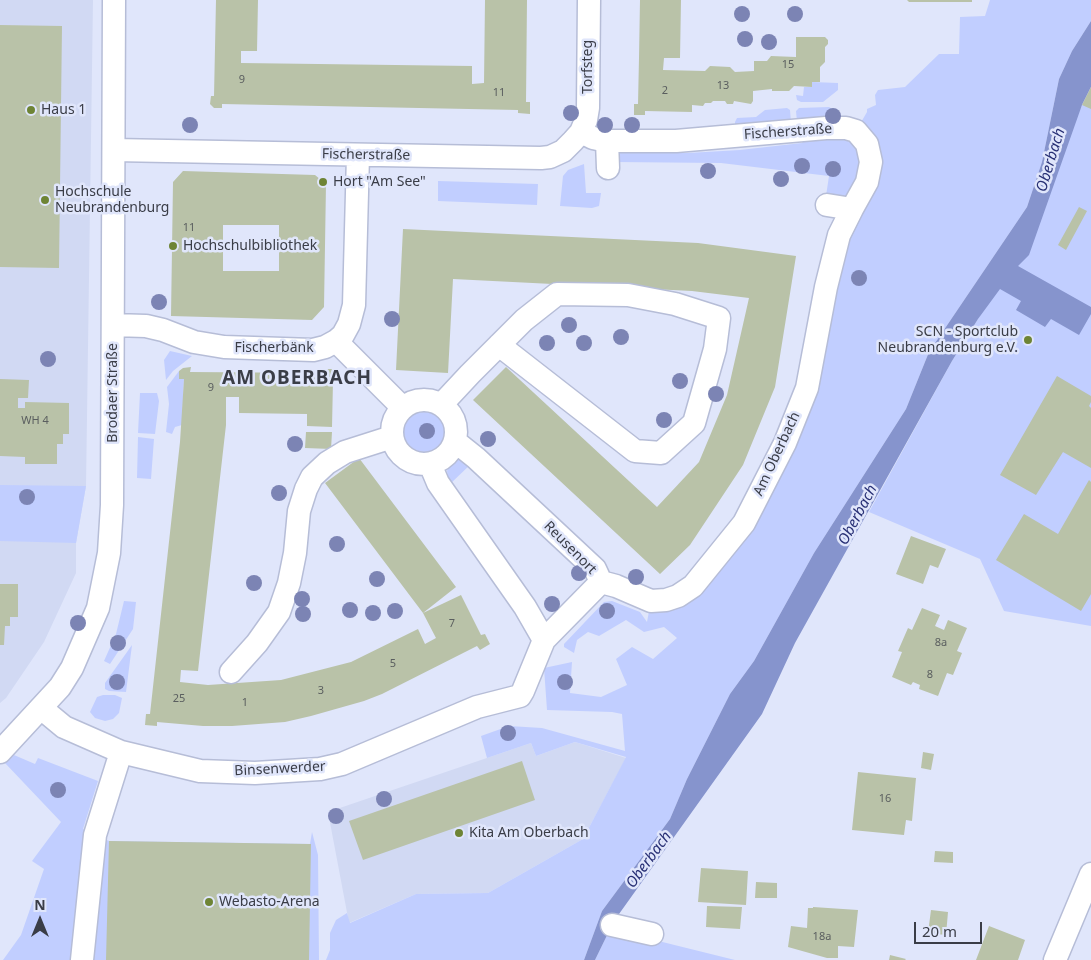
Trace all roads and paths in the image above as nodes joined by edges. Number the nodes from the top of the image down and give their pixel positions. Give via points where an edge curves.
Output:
1 (114, 0) edge
2 (589, 0) edge
3 (581, 132) junction
4 (607, 141) junction
5 (114, 150) junction
6 (358, 155) junction
7 (608, 168) dead end
8 (827, 206) dead end
9 (852, 209) junction
10 (113, 325) junction
11 (336, 341) junction
12 (499, 345) junction
13 (442, 404) junction
14 (402, 408) junction
15 (392, 437) junction
16 (456, 442) junction
17 (430, 464) junction
18 (602, 582) junction
19 (544, 640) junction
20 (231, 672) dead end
21 (41, 708) junction
22 (0, 752) edge
23 (121, 752) junction
24 (1091, 874) edge
25 (612, 925) dead end
26 (652, 934) dead end
27 (1057, 959) edge
28 (82, 960) edge

1 - 5 street, Brodaer Straße
2 - 3 street, Torfsteg via 588,108
3 - 4 street, Fischerstraße
3 - 6 street, Fischerstraße via 563,151 541,158
4 - 7 street
4 - 9 street, Fischerstraße via 676,141 846,128 856,131 867,144 871,162 867,182
5 - 6 street, Fischerstraße
5 - 10 street, Brodaer Straße
6 - 11 street via 354,306 350,324
8 - 9 street
9 - 18 street, Am Oberbach via 839,235 807,388 786,443 744,524 693,586 678,596 651,601
10 - 11 street, Fischerbänk via 146,326 194,342 224,347 313,350
10 - 21 street, Brodaer Straße via 109,553 92,625 72,668
11 - 14 street
12 - 12 street via 557,294 628,295 675,304 720,318 694,423 661,453 635,451
12 - 13 street
13 - 14 street via 422,400
13 - 16 street via 455,421
14 - 15 street via 394,421
15 - 17 street via 401,455 420,465
15 - 20 street via 345,452 312,477 299,511 295,553 279,612
16 - 17 street via 446,457
16 - 18 street, Reusenort via 595,569
17 - 19 street via 438,483 525,607
18 - 19 street, Reusenort
19 - 23 street, Binsenwerder via 520,696 477,707 342,764 320,769 255,773 200,771
21 - 22 street, Brodaer Straße
21 - 23 street, Binsenwerder via 64,727
23 - 28 street via 94,836
24 - 27 street
25 - 26 street

